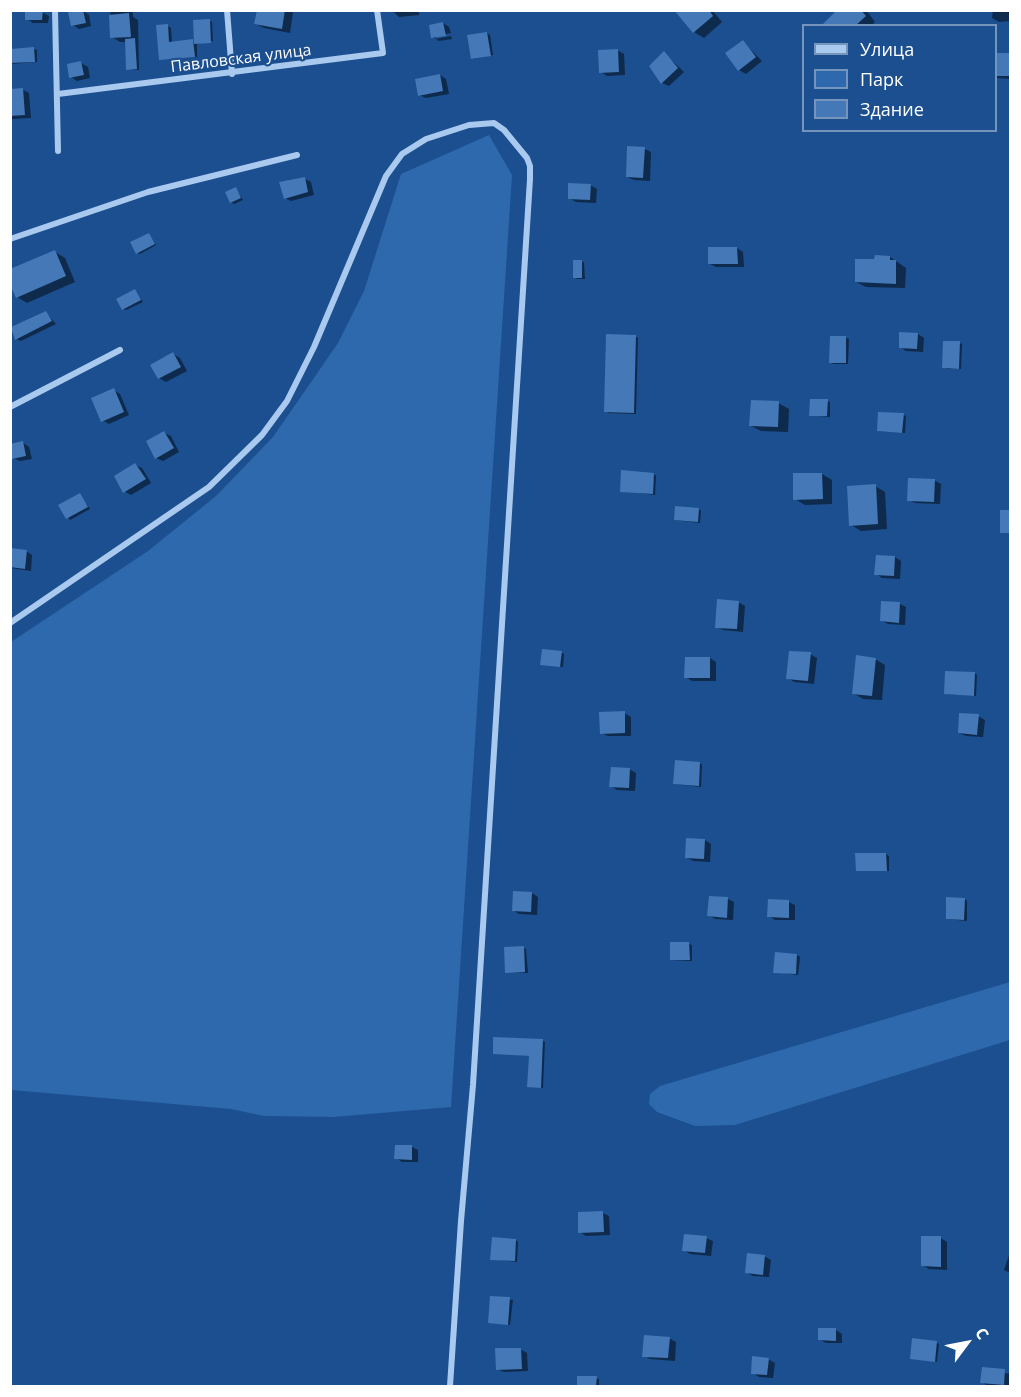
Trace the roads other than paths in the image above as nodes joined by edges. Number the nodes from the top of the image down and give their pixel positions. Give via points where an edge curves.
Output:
1 (55, 10) edge
2 (227, 10) edge
3 (377, 10) edge
4 (232, 74) junction
5 (58, 94) junction
6 (58, 151) dead end
7 (297, 155) dead end
8 (10, 239) edge
9 (120, 350) dead end
10 (10, 407) edge
11 (10, 623) edge
12 (450, 1386) edge

1 - 5 street
2 - 4 street
3 - 4 street, Павловская улица via 384,54
4 - 5 street, Павловская улица
5 - 6 street
7 - 8 street via 148,192
9 - 10 street
11 - 12 street via 209,487 262,435 293,390 314,348 386,176 402,154 426,139 469,125 494,123 504,130 526,158 530,179

